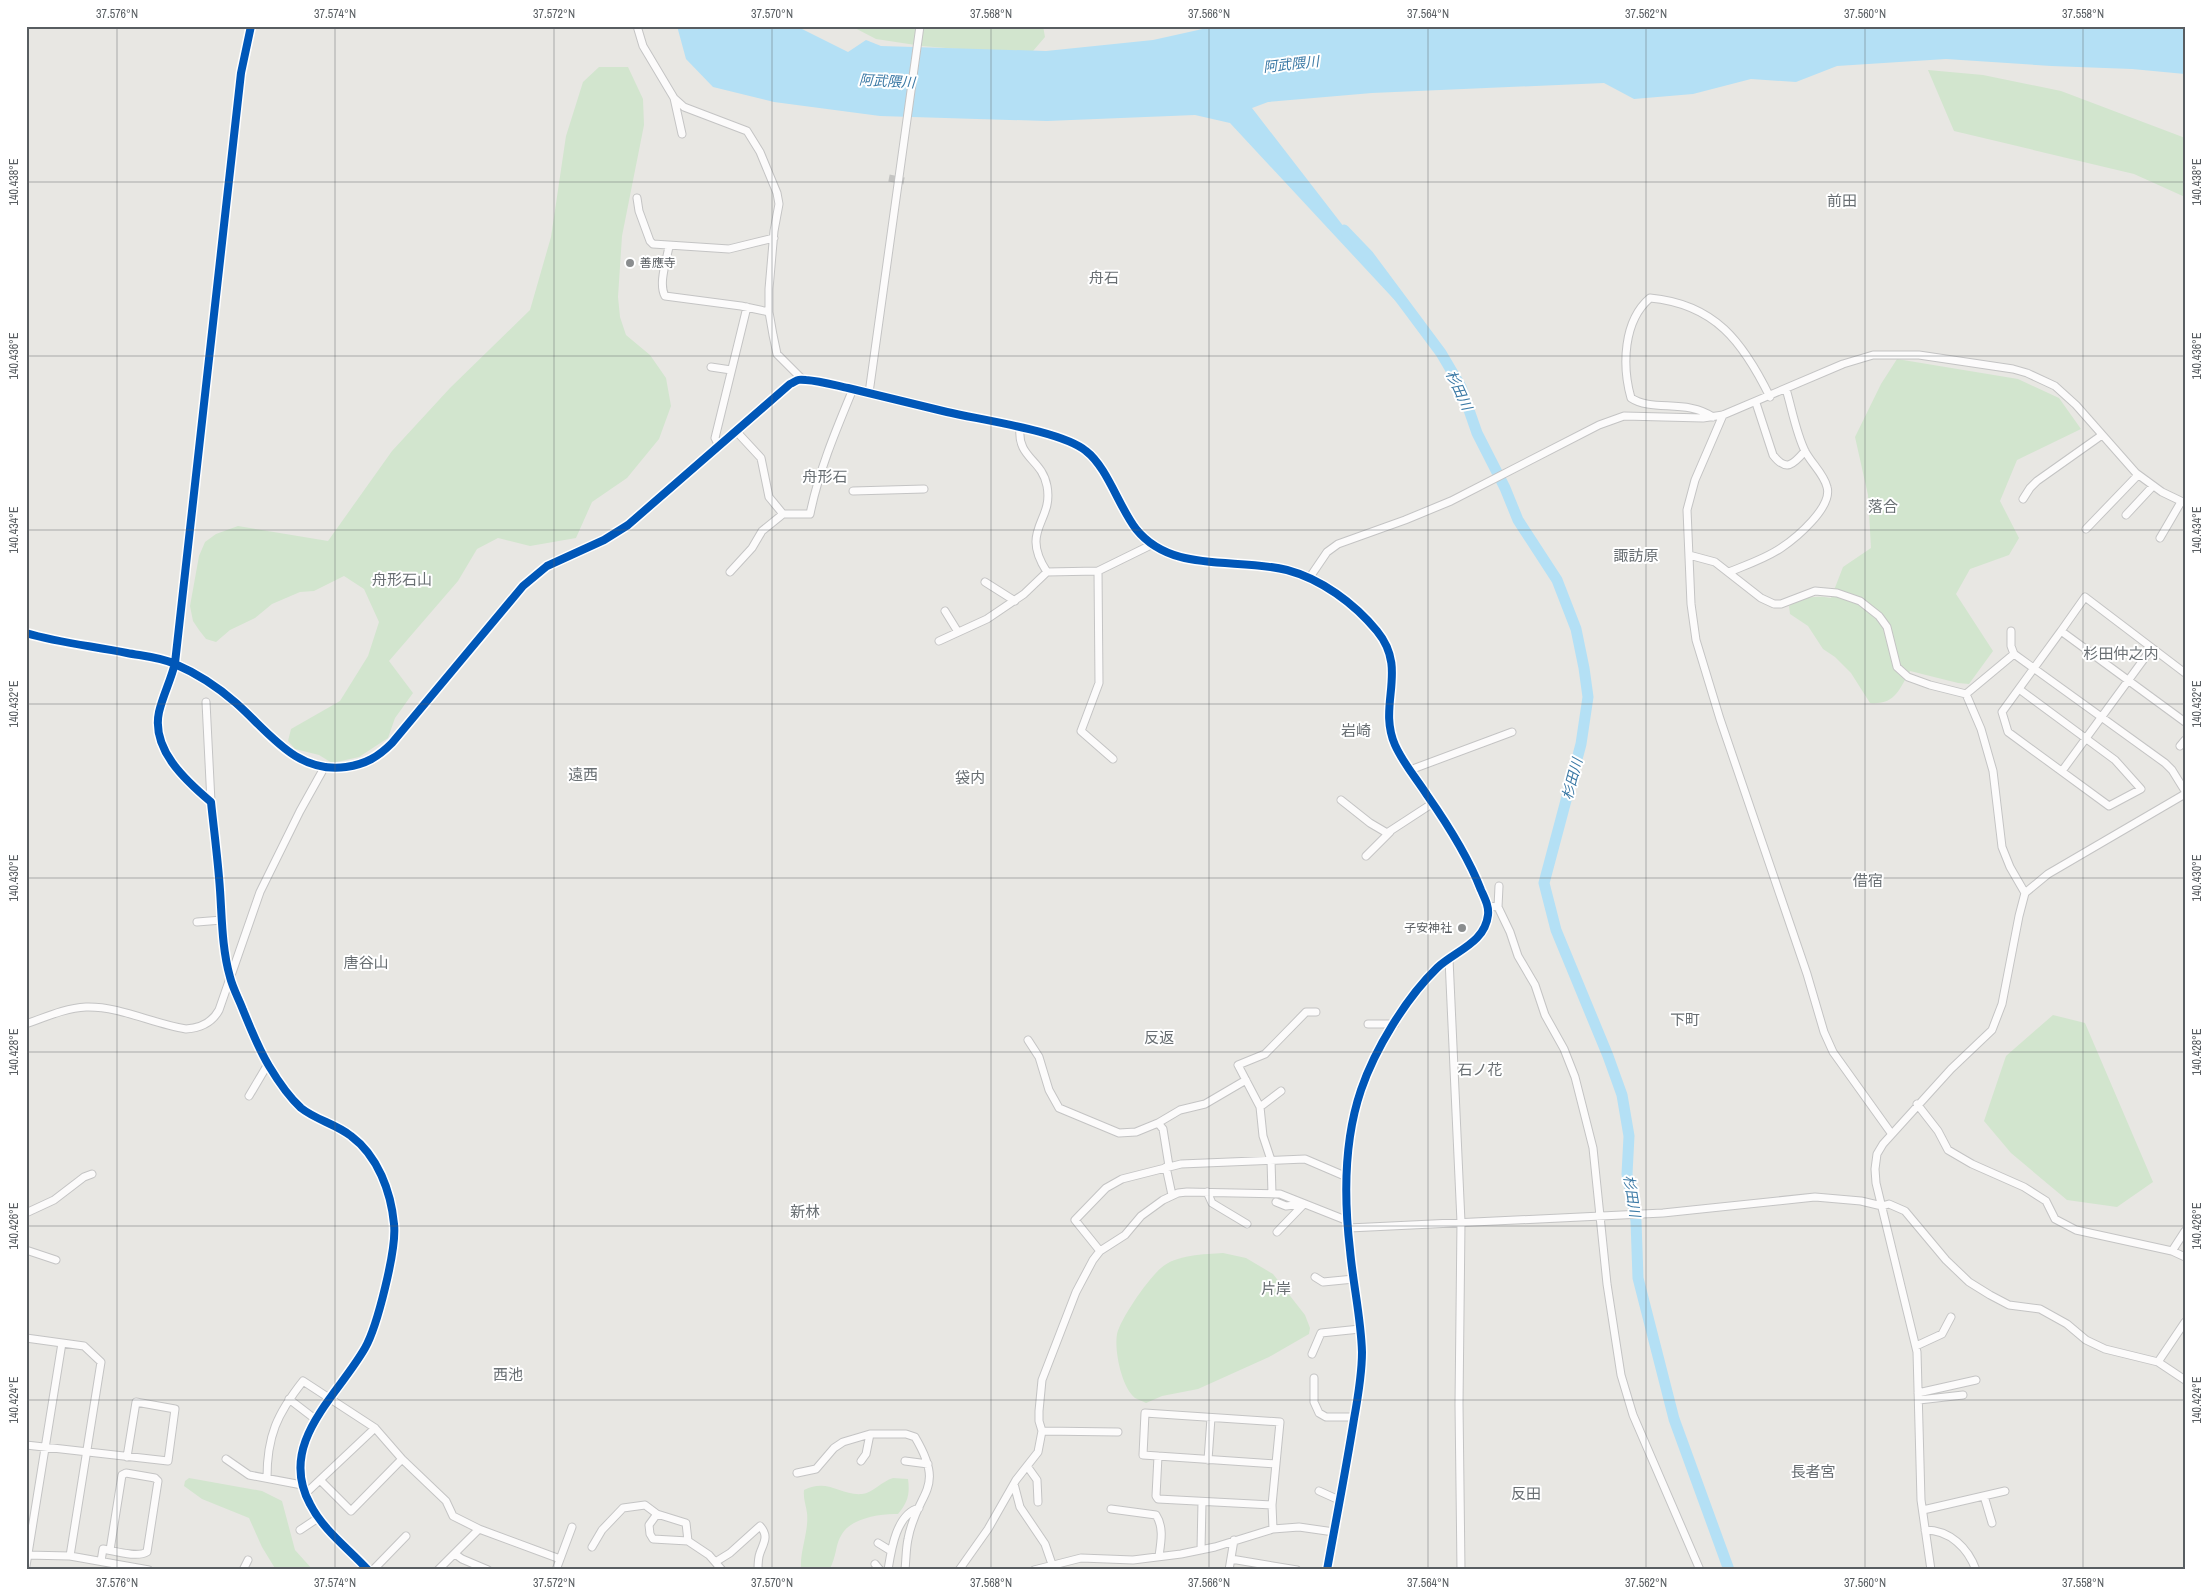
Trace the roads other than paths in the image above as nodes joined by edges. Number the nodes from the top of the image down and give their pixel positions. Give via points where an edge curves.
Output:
1 (637, 26) edge
2 (920, 26) edge
3 (252, 28) edge
4 (674, 98) junction
5 (682, 134) dead end
6 (637, 198) dead end
7 (774, 238) junction
8 (669, 246) junction
9 (737, 297) dead end
10 (744, 306) junction
11 (768, 312) junction
12 (711, 367) dead end
13 (731, 370) junction
14 (803, 380) junction
15 (853, 389) junction
16 (1786, 389) junction
17 (869, 392) junction
18 (1770, 396) junction
19 (1756, 403) junction
20 (1722, 415) junction
21 (1713, 417) junction
22 (1020, 428) junction
23 (736, 431) junction
24 (2102, 435) junction
25 (719, 446) junction
26 (1805, 452) junction
27 (2138, 475) junction
28 (2154, 486) junction
29 (924, 489) dead end
30 (853, 491) dead end
31 (2023, 499) dead end
32 (2183, 502) edge
33 (784, 514) junction
34 (2126, 515) dead end
35 (2086, 529) dead end
36 (2160, 538) dead end
37 (1150, 545) junction
38 (1689, 555) junction
39 (1098, 571) junction
40 (730, 572) dead end
41 (1047, 572) junction
42 (1729, 572) junction
43 (1310, 577) junction
44 (985, 582) dead end
45 (1014, 601) junction
46 (945, 611) dead end
47 (2011, 631) dead end
48 (2061, 631) junction
49 (958, 632) junction
50 (26, 633) edge
51 (939, 641) dead end
52 (2152, 648) junction
53 (2014, 654) junction
54 (175, 663) junction
55 (2034, 668) junction
56 (2185, 673) edge
57 (2127, 680) junction
58 (2019, 689) junction
59 (1966, 694) junction
60 (206, 702) dead end
61 (2101, 716) junction
62 (2185, 722) edge
63 (1512, 732) dead end
64 (2084, 738) junction
65 (1113, 759) dead end
66 (324, 768) junction
67 (1410, 770) junction
68 (2062, 771) junction
69 (2185, 790) edge
70 (2185, 794) edge
71 (1341, 800) dead end
72 (211, 802) junction
73 (1433, 803) junction
74 (1390, 832) junction
75 (1366, 856) dead end
76 (1499, 886) dead end
77 (2025, 893) junction
78 (1488, 906) junction
79 (1498, 907) junction
80 (222, 920) junction
81 (197, 922) dead end
82 (1449, 959) junction
83 (230, 977) junction
84 (1316, 1012) dead end
85 (26, 1024) edge
86 (1368, 1024) dead end
87 (1395, 1024) junction
88 (1028, 1040) dead end
89 (268, 1064) junction
90 (1246, 1080) junction
91 (1281, 1091) dead end
92 (249, 1096) dead end
93 (1917, 1104) junction
94 (1260, 1107) junction
95 (1158, 1123) junction
96 (1892, 1133) junction
97 (1271, 1160) junction
98 (1167, 1167) junction
99 (92, 1174) dead end
100 (1348, 1177) junction
101 (1207, 1192) junction
102 (1272, 1194) junction
103 (1172, 1195) junction
104 (1276, 1202) dead end
105 (1304, 1204) junction
106 (1882, 1206) junction
107 (26, 1213) edge
108 (1603, 1216) junction
109 (1461, 1222) junction
110 (1247, 1224) dead end
111 (1348, 1224) junction
112 (2185, 1230) edge
113 (1277, 1232) dead end
114 (26, 1250) edge
115 (1100, 1251) junction
116 (2172, 1251) junction
117 (2185, 1257) edge
118 (56, 1260) dead end
119 (1316, 1277) dead end
120 (1354, 1279) junction
121 (1952, 1317) dead end
122 (2185, 1322) edge
123 (1360, 1329) junction
124 (26, 1338) edge
125 (62, 1343) junction
126 (1916, 1346) junction
127 (1312, 1354) dead end
128 (2158, 1362) junction
129 (1314, 1378) dead end
130 (1976, 1380) dead end
131 (2185, 1380) edge
132 (1963, 1395) dead end
133 (1919, 1396) junction
134 (289, 1399) junction
135 (330, 1399) junction
136 (1354, 1417) junction
137 (1212, 1418) junction
138 (315, 1419) junction
139 (375, 1428) junction
140 (1042, 1431) junction
141 (1118, 1432) dead end
142 (870, 1434) junction
143 (26, 1445) edge
144 (46, 1448) junction
145 (86, 1453) junction
146 (1158, 1456) junction
147 (127, 1457) junction
148 (226, 1459) dead end
149 (402, 1459) junction
150 (861, 1460) dead end
151 (1208, 1460) junction
152 (905, 1461) dead end
153 (928, 1464) junction
154 (1276, 1464) junction
155 (1027, 1466) junction
156 (797, 1473) dead end
157 (267, 1478) junction
158 (320, 1480) junction
159 (1014, 1484) junction
160 (302, 1485) junction
161 (2005, 1490) dead end
162 (1319, 1491) dead end
163 (306, 1494) junction
164 (1984, 1496) junction
165 (1339, 1500) junction
166 (1038, 1502) dead end
167 (1202, 1502) junction
168 (1272, 1505) junction
169 (919, 1508) junction
170 (1110, 1509) dead end
171 (1923, 1510) junction
172 (656, 1514) junction
173 (318, 1518) junction
174 (1992, 1522) dead end
175 (572, 1527) dead end
176 (478, 1529) junction
177 (1273, 1529) junction
178 (300, 1530) dead end
179 (1926, 1530) junction
180 (1334, 1532) junction
181 (406, 1536) dead end
182 (1234, 1540) junction
183 (688, 1541) junction
184 (878, 1543) dead end
185 (592, 1547) dead end
186 (110, 1550) junction
187 (1201, 1550) junction
188 (891, 1551) junction
189 (455, 1554) junction
190 (27, 1555) edge
191 (70, 1556) junction
192 (1159, 1556) junction
193 (560, 1559) junction
194 (1232, 1559) junction
195 (248, 1560) dead end
196 (104, 1561) junction
197 (717, 1561) junction
198 (26, 1566) edge
199 (1054, 1567) edge
200 (149, 1570) edge
201 (243, 1570) edge
202 (368, 1570) edge
203 (373, 1570) edge
204 (438, 1570) edge
205 (488, 1570) edge
206 (556, 1570) edge
207 (722, 1570) edge
208 (758, 1570) edge
209 (888, 1570) edge
210 (905, 1570) edge
211 (959, 1570) edge
212 (1034, 1570) edge
213 (1229, 1570) edge
214 (1297, 1570) edge
215 (1327, 1570) edge
216 (1461, 1570) edge
217 (1700, 1570) edge
218 (1931, 1570) edge
219 (1976, 1570) edge

1 - 4 street via 643,46
2 - 17 street
3 - 54 street via 240,83
4 - 5 street
4 - 7 street via 684,107 747,131 751,136 779,199
6 - 8 street via 638,211 650,241
7 - 8 street via 729,249
7 - 11 street
8 - 10 street via 662,291 665,296
9 - 10 street
10 - 11 street
10 - 13 street
11 - 14 street via 777,354
12 - 13 street
13 - 25 street via 715,438
14 - 15 street
14 - 23 street via 790,384
15 - 17 street
15 - 33 street via 825,458 810,514
16 - 18 street
16 - 24 street via 1873,354 1919,355 2027,372 2055,386
16 - 26 street
17 - 22 street
18 - 19 street
18 - 21 street via 1756,367 1734,337 1695,309 1650,298 1638,311 1630,330 1626,357 1631,398 1643,403 1699,408
19 - 20 street
19 - 26 street via 1778,462 1790,465
20 - 21 street
20 - 38 street via 1695,480 1687,510
21 - 43 street via 1624,416 1599,425 1451,501 1338,544 1327,552
22 - 37 street via 1074,443 1089,453 1135,528
22 - 41 street via 1021,447 1039,466 1047,484 1035,546
23 - 25 street
23 - 33 street via 761,458 769,497
24 - 27 street
24 - 31 street via 2037,481
25 - 66 street via 628,525 604,540 547,566 523,586 380,755 364,763
26 - 42 street via 1827,486 1825,504 1780,549
27 - 28 street
27 - 35 street
28 - 32 street
28 - 34 street
29 - 30 street
32 - 36 street
33 - 40 street via 762,531 752,548
37 - 39 street
37 - 43 street via 1166,554 1183,558 1270,566
38 - 42 street via 1715,562
38 - 96 street via 1696,640 1824,1032 1833,1052
39 - 41 street
39 - 65 street via 1099,683 1081,731
41 - 45 street
42 - 59 street via 1761,598 1774,604 1815,591 1837,593 1860,601 1887,627 1897,667 1908,677
43 - 67 street via 1359,612 1385,641 1393,668 1390,728 1393,741
44 - 45 street
45 - 49 street via 987,619
46 - 49 street
47 - 53 street via 2009,636
48 - 52 street via 2085,597
48 - 55 street
48 - 57 street
49 - 51 street
50 - 54 street
52 - 56 street
52 - 57 street
53 - 55 street
53 - 59 street
54 - 66 street via 226,694 295,758
54 - 72 street via 158,721 161,742 175,766
55 - 58 street
55 - 61 street
57 - 61 street
57 - 62 street
58 - 64 street
58 - 68 street via 2002,712 2008,732
59 - 77 street via 1981,729 1993,772 2002,847
60 - 72 street
61 - 64 street
61 - 69 street via 2165,763
63 - 67 street
64 - 68 street
64 - 68 street via 2115,760 2141,789 2108,806
66 - 83 street via 260,892
67 - 73 street
70 - 77 street via 2048,874
71 - 74 street via 1370,824
72 - 80 street
73 - 74 street
73 - 78 street via 1464,852
74 - 75 street
76 - 79 street
77 - 93 street via 2002,1004 1992,1030
78 - 79 street
78 - 82 street via 1483,931
79 - 108 street via 1575,1077 1593,1148
80 - 81 street
80 - 83 street
82 - 87 street via 1428,978
82 - 109 street
83 - 85 street via 215,1016 198,1027 186,1029 86,1007 59,1012
83 - 89 street
84 - 90 street via 1306,1012 1265,1054 1238,1065
86 - 87 street
87 - 100 street via 1379,1049 1361,1091 1350,1139
88 - 95 street via 1039,1057 1059,1108 1118,1133 1136,1132
89 - 92 street
89 - 135 street via 288,1095 300,1106 351,1135 380,1172 390,1194 394,1242 379,1309 366,1347
90 - 94 street
90 - 95 street via 1205,1104 1180,1110
91 - 94 street
93 - 96 street
93 - 116 street via 1948,1150 2046,1201 2055,1219 2076,1230
94 - 97 street via 1263,1136
95 - 98 street via 1163,1129
96 - 106 street via 1877,1154 1875,1169
97 - 98 street via 1187,1163
97 - 100 street via 1305,1159
97 - 102 street
98 - 103 street
98 - 115 street via 1122,1179 1106,1188 1075,1220
99 - 107 street via 54,1200
100 - 111 street
101 - 102 street
101 - 103 street
101 - 110 street via 1212,1203
102 - 105 street
103 - 115 street
104 - 105 street via 1286,1206
105 - 111 street
105 - 113 street
106 - 108 street via 1815,1197
106 - 126 street
106 - 128 street via 1889,1204 1905,1211 1946,1260 1990,1295 2009,1305 2040,1309 2067,1324 2086,1340 2106,1349
108 - 109 street
108 - 217 street via 1614,1340 1621,1375 1633,1415
109 - 111 street
109 - 216 street
111 - 120 street
112 - 116 street
114 - 118 street
115 - 140 street via 1076,1292 1042,1380 1039,1421
116 - 117 street
119 - 120 street via 1323,1282
120 - 123 street
121 - 126 street via 1942,1334
122 - 128 street
123 - 127 street via 1320,1333
123 - 136 street via 1362,1370
124 - 125 street
125 - 144 street
125 - 145 street via 84,1346 101,1362
126 - 133 street
128 - 131 street
129 - 136 street via 1314,1402 1319,1413 1326,1417
130 - 133 street
132 - 133 street
133 - 171 street
134 - 135 street via 303,1381
134 - 138 street
134 - 157 street via 269,1440
135 - 138 street
135 - 139 street
136 - 165 street
137 - 146 street via 1145,1413 1143,1455
137 - 151 street
137 - 154 street via 1280,1422
138 - 160 street via 301,1450
139 - 149 street
139 - 158 street
140 - 141 street
140 - 155 street via 1038,1452
142 - 150 street via 866,1454
142 - 153 street via 915,1437
142 - 156 street via 843,1442 816,1469
143 - 144 street
144 - 145 street
144 - 190 street
145 - 147 street
145 - 191 street
146 - 151 street
146 - 167 street via 1158,1499
147 - 147 street via 168,1461 175,1409 136,1402
148 - 157 street via 249,1475
149 - 158 street via 351,1510
149 - 176 street via 446,1501 453,1516
151 - 154 street
152 - 153 street
153 - 169 street via 930,1485
154 - 168 street
155 - 159 street
155 - 166 street via 1037,1480
157 - 160 street
158 - 163 street
159 - 199 street via 1020,1506 1045,1544
159 - 211 street
160 - 163 street
161 - 164 street
162 - 165 street
163 - 173 street
164 - 171 street
164 - 174 street
165 - 180 street
167 - 168 street
167 - 187 street
168 - 177 street
169 - 188 street via 913,1510 898,1528
169 - 210 street via 908,1538
170 - 192 street via 1156,1514 1161,1522
171 - 179 street
172 - 183 street via 686,1523
172 - 183 street via 649,1525 653,1539
172 - 185 street via 645,1505 623,1508 602,1530
173 - 178 street
173 - 202 street
175 - 193 street
176 - 189 street
176 - 193 street
177 - 180 street via 1299,1527
177 - 182 street
179 - 218 street
179 - 219 street via 1936,1530 1966,1549
180 - 215 street
181 - 203 street
182 - 187 street
182 - 194 street
183 - 197 street
184 - 188 street
186 - 186 street via 147,1552 158,1481 155,1478 122,1475
186 - 196 street via 103,1549
187 - 192 street
188 - 209 street
189 - 204 street
189 - 205 street
190 - 191 street
190 - 198 street
191 - 196 street
192 - 199 street via 1133,1560 1081,1558
193 - 206 street
194 - 213 street
194 - 214 street
195 - 201 street
196 - 200 street
197 - 207 street
197 - 208 street via 760,1526 765,1543
199 - 212 street

